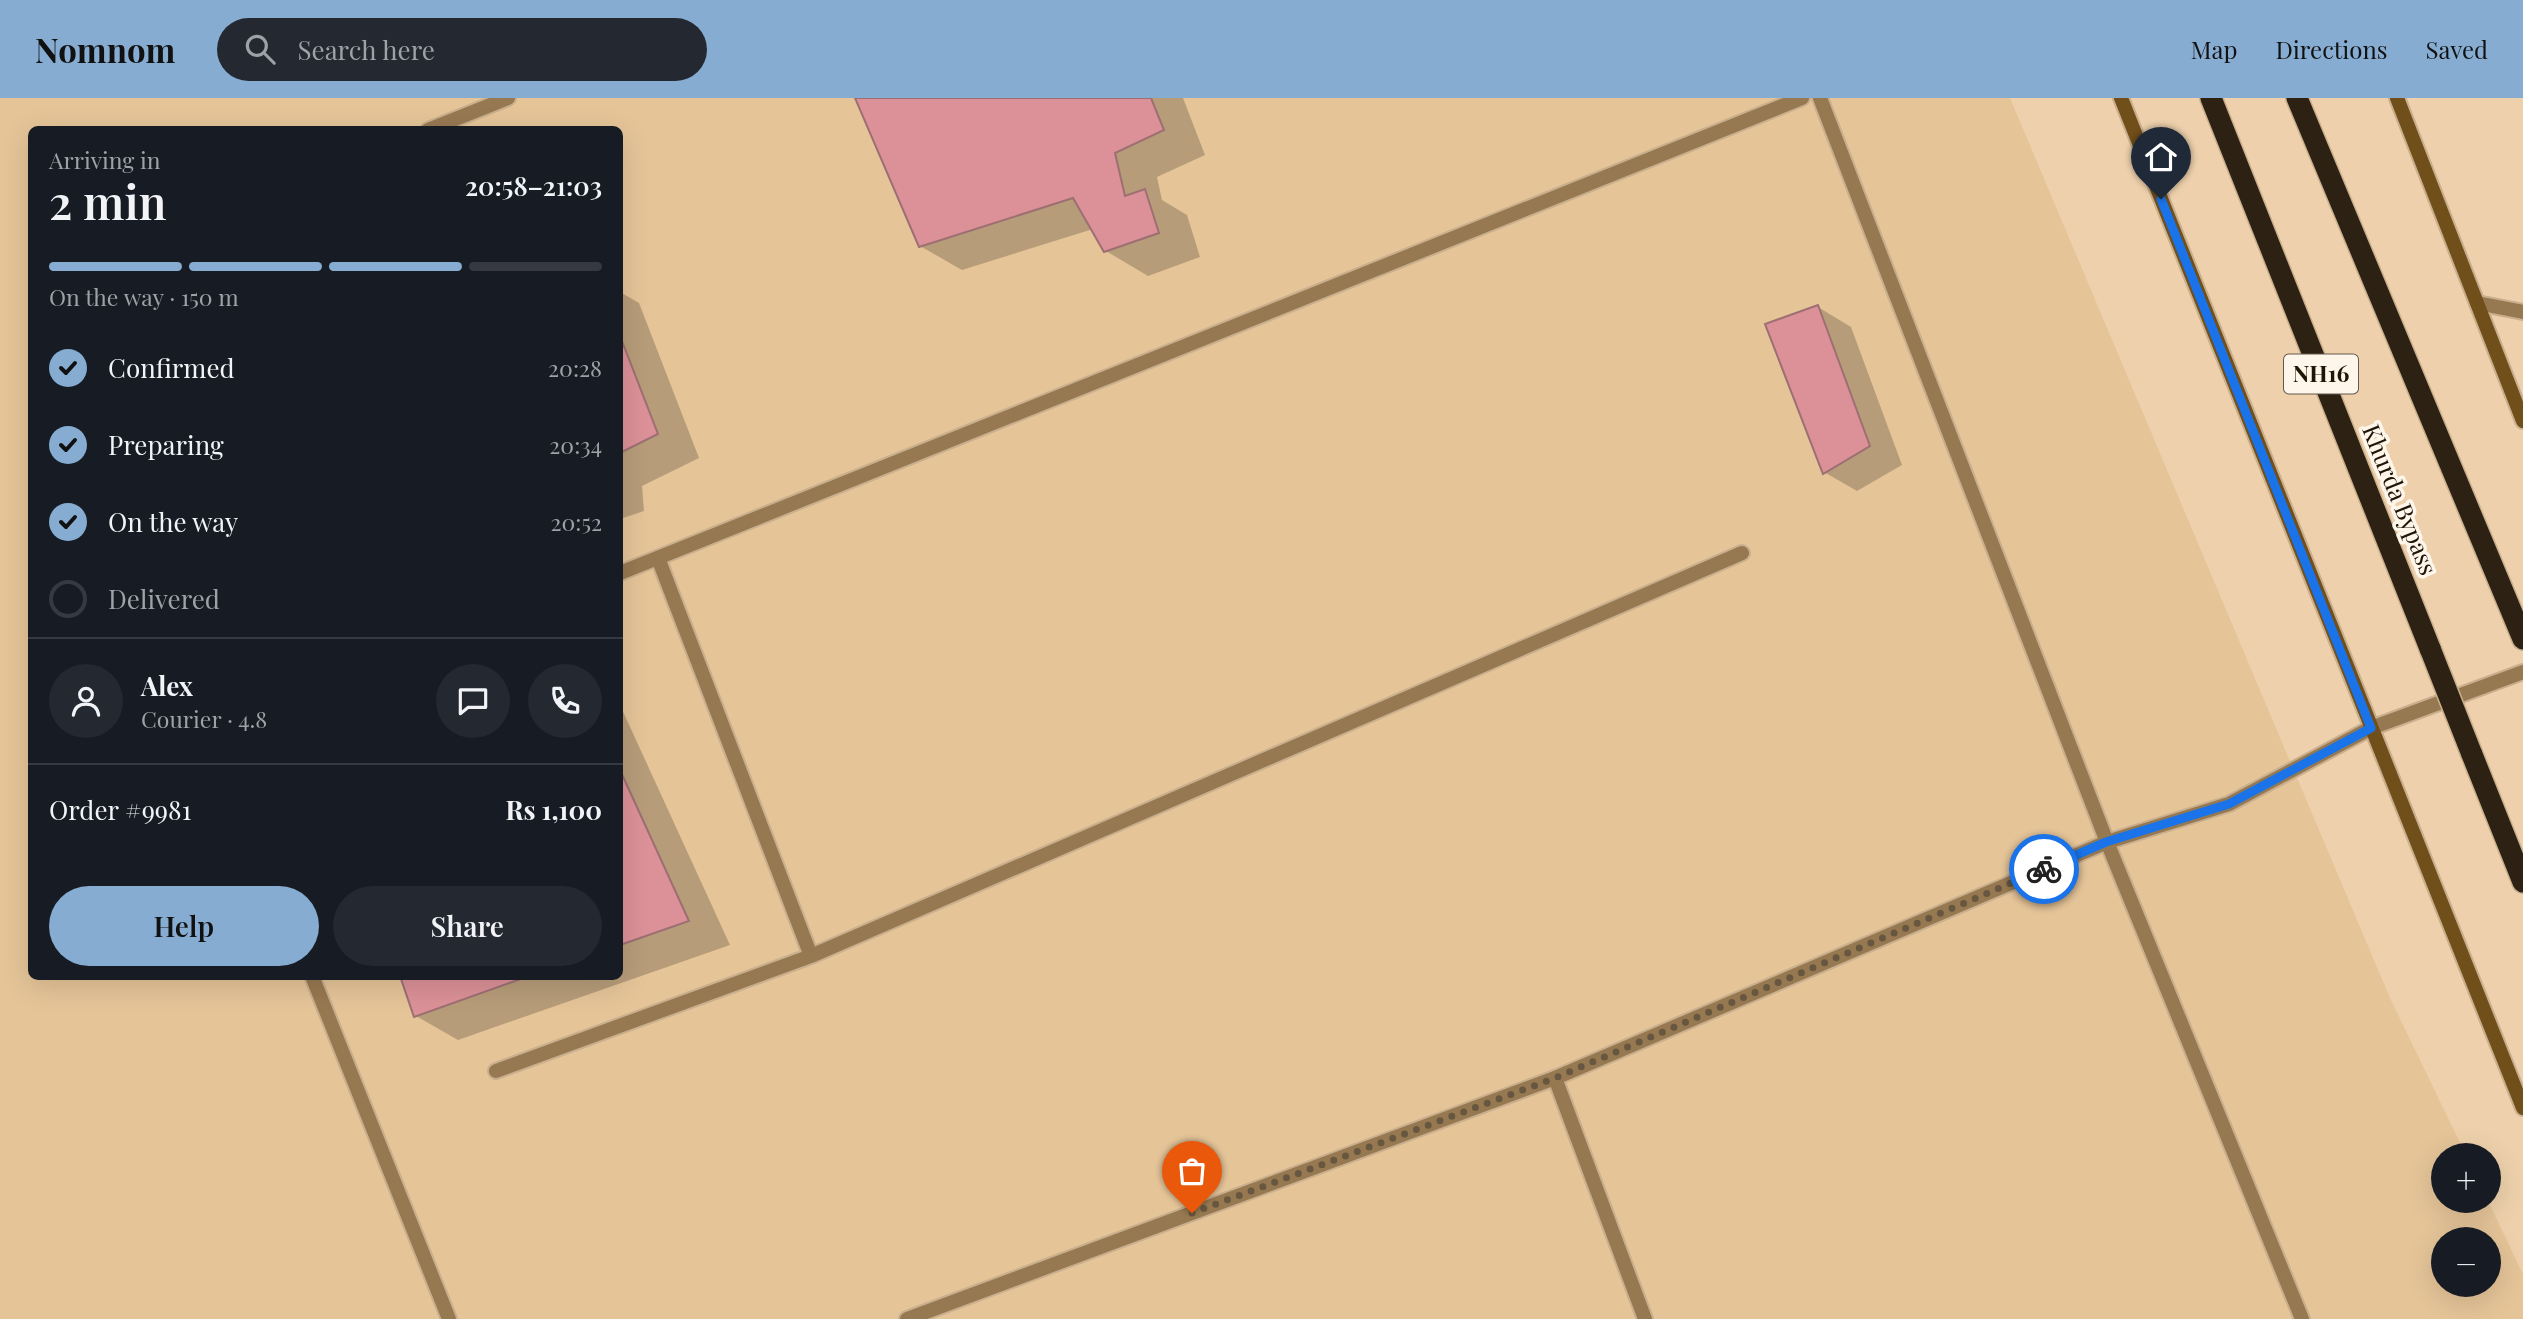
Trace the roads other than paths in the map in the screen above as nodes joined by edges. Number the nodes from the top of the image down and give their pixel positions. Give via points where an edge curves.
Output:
1 (508, 98) edge
2 (1802, 98) edge
3 (1820, 98) edge
4 (2121, 98) edge
5 (2211, 98) edge
6 (2298, 98) edge
7 (2397, 98) edge
8 (438, 126) edge
9 (2477, 303) junction
10 (2523, 312) edge
11 (2523, 421) edge
12 (1742, 553) dead end
13 (658, 558) junction
14 (623, 572) edge
15 (2523, 639) edge
16 (2523, 672) edge
17 (2371, 728) junction
18 (2106, 842) junction
19 (2523, 882) edge
20 (811, 956) junction
21 (314, 980) edge
22 (496, 1071) dead end
23 (1555, 1078) junction
24 (2523, 1108) edge
25 (449, 1319) edge
26 (907, 1319) edge
27 (1646, 1319) edge
28 (2302, 1319) edge

1 - 8 street
2 - 13 street
3 - 18 street
4 - 17 main road
5 - 19 highway, Khurda Bypass / NH16, bridge
6 - 15 highway
7 - 9 main road
9 - 10 street
9 - 11 main road
12 - 20 street
13 - 14 street
13 - 20 street
16 - 17 street
17 - 18 street via 2229,804
17 - 24 main road
18 - 23 street
18 - 28 street
20 - 22 street
21 - 25 street
23 - 26 street
23 - 27 street

